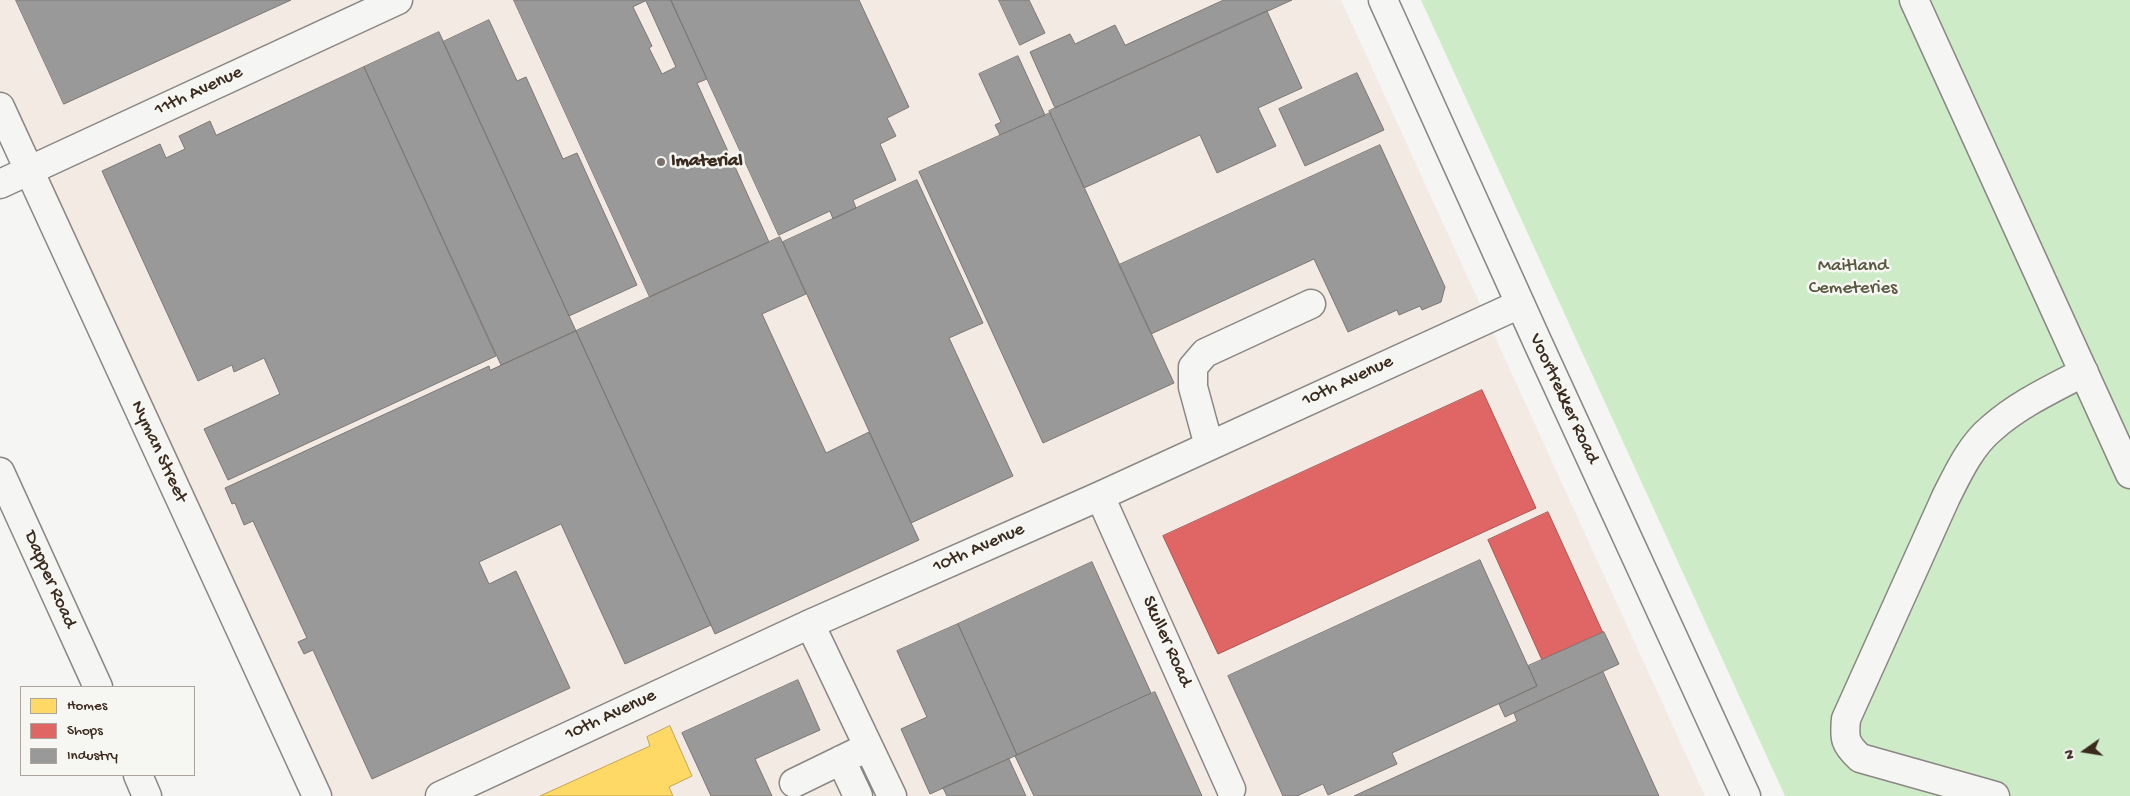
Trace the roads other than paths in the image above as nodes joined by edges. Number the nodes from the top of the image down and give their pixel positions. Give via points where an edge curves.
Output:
1 (398, 0) edge
2 (1383, 0) edge
3 (1914, 0) edge
4 (0, 107) edge
5 (29, 170) junction
6 (0, 184) edge
7 (1311, 304) dead end
8 (1520, 304) junction
9 (2084, 372) junction
10 (1209, 446) junction
11 (0, 472) edge
12 (2130, 474) edge
13 (1100, 496) junction
14 (810, 624) junction
15 (98, 686) edge
16 (868, 747) junction
17 (841, 760) junction
18 (138, 776) edge
19 (794, 783) dead end
20 (1231, 789) dead end
21 (147, 796) edge
22 (317, 796) edge
23 (440, 796) edge
24 (858, 796) edge
25 (892, 796) edge
26 (1746, 796) edge
27 (1995, 796) edge

1 - 5 street, 11th Avenue
2 - 8 street, Voortrekker Road
3 - 9 street
4 - 5 street, Nyman Street
5 - 6 street, 11th Avenue
5 - 22 street, Nyman Street
7 - 10 street via 1204,353 1193,367 1193,387
8 - 10 street, 10th Avenue
8 - 26 street, Voortrekker Road
9 - 12 street
9 - 27 street via 2022,405 1991,428 1964,462 1846,719 1844,736 1860,758
10 - 13 street, 10th Avenue
11 - 15 street, Dapper Road
13 - 14 street, 10th Avenue
13 - 20 street, Skuller Road
14 - 16 street
14 - 23 street, 10th Avenue
16 - 17 street
16 - 25 street
17 - 19 street
17 - 24 street
18 - 21 street

